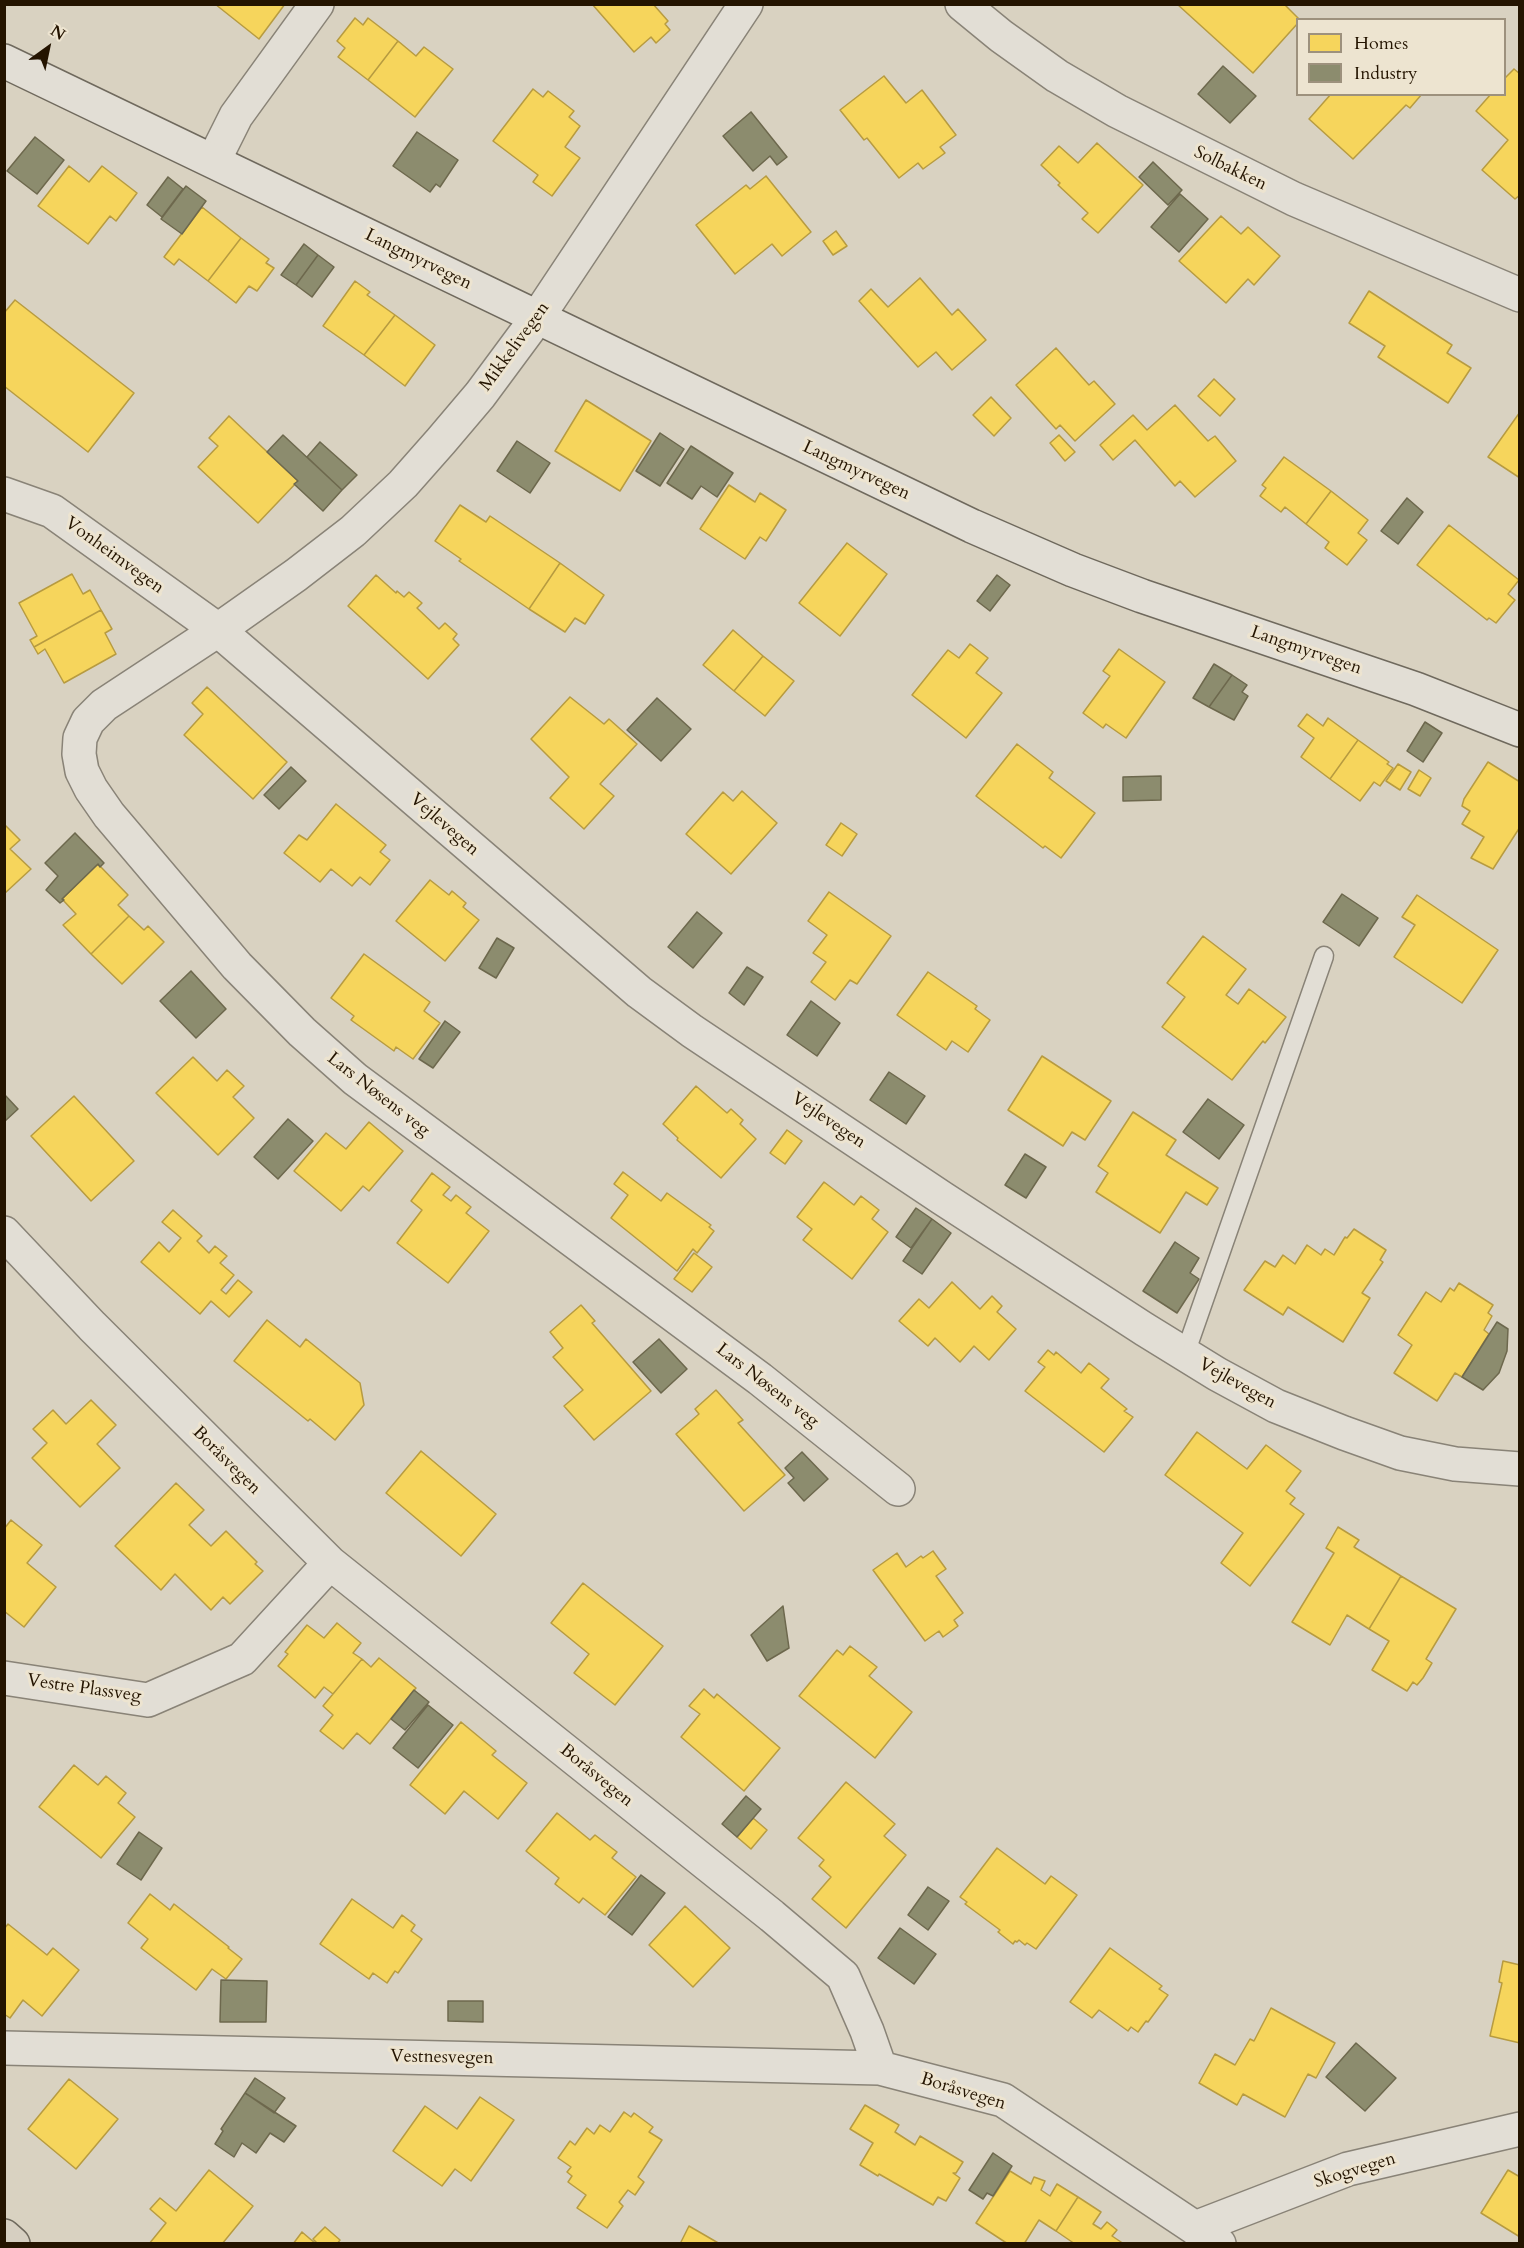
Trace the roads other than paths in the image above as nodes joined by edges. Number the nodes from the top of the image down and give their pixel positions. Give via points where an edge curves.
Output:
1 (317, 4) edge
2 (746, 4) edge
3 (962, 4) edge
4 (4, 61) edge
5 (214, 160) junction
6 (1520, 295) edge
7 (537, 318) junction
8 (4, 494) edge
9 (218, 630) junction
10 (1520, 730) edge
11 (1324, 956) dead end
12 (4, 1233) edge
13 (1185, 1354) junction
14 (1520, 1469) edge
15 (898, 1489) dead end
16 (330, 1563) junction
17 (4, 1678) edge
18 (4, 2048) edge
19 (880, 2068) junction
20 (1520, 2129) edge
21 (4, 2236) edge
22 (1207, 2236) edge
23 (13, 2244) edge

1 - 5 street via 236,116
2 - 7 street, Mikkelivegen
3 - 6 street, Solbakken via 1057,76 1137,121 1294,199
4 - 5 street, Langmyrvegen
5 - 7 street, Langmyrvegen
7 - 9 street, Mikkelivegen via 480,395 403,484 352,531
7 - 10 street, Langmyrvegen via 862,475 1073,570 1416,689
8 - 9 street, Vonheimvegen via 52,511
9 - 13 street, Vejlevegen via 639,992 942,1198
9 - 15 street, Lars Nøsens veg via 104,705 88,721 80,738 82,771 109,815 237,966 355,1079 759,1379
11 - 13 lane
12 - 16 street, Boråsvegen
13 - 14 street, Vejlevegen via 1276,1406 1388,1449 1455,1464
16 - 17 street, Vestre Plassveg via 242,1659 148,1700
16 - 19 street, Boråsvegen via 843,1976
18 - 19 street, Vestnesvegen
19 - 22 street, Boråsvegen via 1003,2100
20 - 22 street, Skogvegen via 1348,2169
21 - 23 main road

